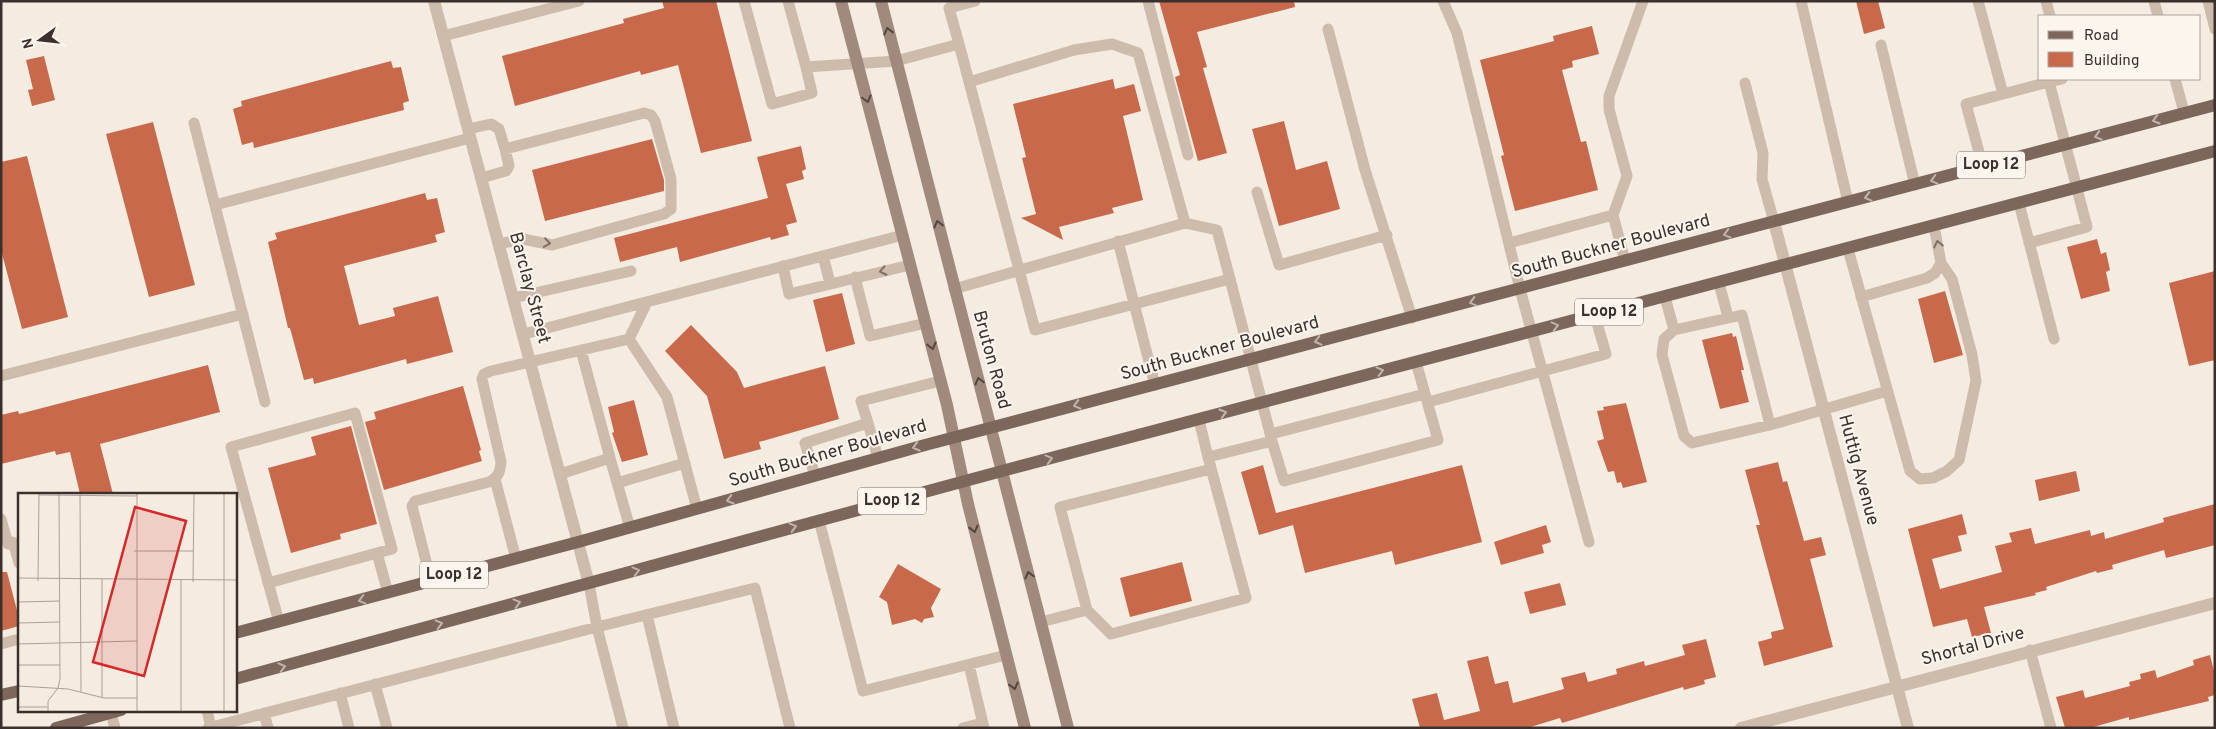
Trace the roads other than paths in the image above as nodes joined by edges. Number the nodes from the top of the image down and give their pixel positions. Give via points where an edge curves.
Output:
1 (434, 1) edge
2 (578, 1) edge
3 (744, 1) edge
4 (788, 1) edge
5 (841, 1) edge
6 (881, 1) edge
7 (1148, 1) edge
8 (1443, 1) edge
9 (1643, 1) edge
10 (1801, 1) edge
11 (1978, 1) edge
12 (2046, 1) edge
13 (2154, 1) edge
14 (2208, 1) edge
15 (968, 2) edge
16 (2050, 15) edge
17 (2158, 15) edge
18 (1328, 29) dead end
19 (2215, 29) edge
20 (443, 36) junction
21 (959, 44) junction
22 (1881, 45) dead end
23 (896, 61) junction
24 (859, 65) junction
25 (806, 67) junction
26 (2058, 80) edge
27 (2175, 80) edge
28 (969, 82) junction
29 (2049, 82) junction
30 (1744, 83) dead end
31 (2003, 94) junction
32 (2215, 104) edge
33 (2184, 112) junction
34 (194, 123) dead end
35 (469, 134) junction
36 (2066, 145) junction
37 (505, 149) junction
38 (2215, 151) edge
39 (1188, 155) dead end
40 (1983, 167) junction
41 (481, 178) junction
42 (1915, 185) junction
43 (2078, 188) junction
44 (1257, 192) dead end
45 (1848, 202) junction
46 (2019, 203) junction
47 (214, 205) junction
48 (1613, 214) junction
49 (1774, 222) junction
50 (1185, 223) junction
51 (1934, 226) junction
52 (903, 235) junction
53 (1387, 235) junction
54 (1118, 242) junction
55 (1509, 243) junction
56 (2029, 243) junction
57 (499, 244) junction
58 (1848, 249) junction
59 (823, 256) junction
60 (1625, 261) junction
61 (1941, 263) junction
62 (910, 265) junction
63 (783, 266) junction
64 (1786, 266) junction
65 (1019, 270) junction
66 (631, 271) dead end
67 (855, 277) junction
68 (1230, 279) junction
69 (830, 283) junction
70 (1719, 283) junction
71 (954, 289) junction
72 (1520, 289) junction
73 (1665, 297) junction
74 (1861, 297) junction
75 (513, 298) junction
76 (647, 302) junction
77 (1134, 304) junction
78 (243, 314) junction
79 (1595, 316) junction
80 (1728, 317) junction
81 (1412, 318) junction
82 (926, 323) junction
83 (1674, 330) junction
84 (1532, 332) junction
85 (524, 334) junction
86 (629, 339) junction
87 (2054, 339) dead end
88 (582, 350) junction
89 (1251, 358) junction
90 (531, 361) junction
91 (1416, 362) junction
92 (1542, 371) junction
93 (1, 376) edge
94 (940, 381) junction
95 (1155, 385) junction
96 (1888, 391) junction
97 (1426, 398) junction
98 (265, 402) dead end
99 (1262, 402) junction
100 (1824, 410) junction
101 (1199, 420) junction
102 (868, 424) junction
103 (1770, 425) junction
104 (991, 428) junction
105 (954, 438) junction
106 (1272, 438) junction
107 (1208, 457) junction
108 (610, 458) junction
109 (878, 458) junction
110 (685, 463) junction
111 (1211, 469) junction
112 (1002, 471) junction
113 (560, 474) junction
114 (815, 476) junction
115 (495, 479) junction
116 (964, 481) junction
117 (617, 483) junction
118 (697, 509) junction
119 (1, 519) edge
120 (819, 520) junction
121 (630, 528) junction
122 (578, 542) junction
123 (1590, 542) dead end
124 (377, 553) junction
125 (516, 559) junction
126 (18, 560) edge
127 (431, 582) junction
128 (268, 583) junction
129 (589, 584) junction
130 (388, 593) junction
131 (2215, 602) edge
132 (1087, 610) junction
133 (646, 615) junction
134 (279, 622) junction
135 (1041, 622) junction
136 (597, 627) junction
137 (236, 633) edge
138 (18, 639) edge
139 (1, 644) edge
140 (2030, 650) junction
141 (1006, 655) junction
142 (969, 664) junction
143 (236, 679) edge
144 (375, 684) junction
145 (1897, 686) junction
146 (18, 691) edge
147 (340, 694) junction
148 (1, 695) edge
149 (116, 712) edge
150 (207, 712) edge
151 (264, 713) junction
152 (1767, 724) edge
153 (983, 725) edge
154 (210, 727) edge
155 (56, 728) edge
156 (115, 728) edge
157 (268, 728) edge
158 (349, 728) edge
159 (387, 728) edge
160 (623, 728) edge
161 (674, 728) edge
162 (790, 728) edge
163 (963, 728) edge
164 (1025, 728) edge
165 (1068, 728) edge
166 (1741, 728) edge
167 (1908, 728) edge
168 (2051, 728) edge

1 - 20 street, Barclay Street
2 - 20 lane
3 - 25 lane via 772,104 812,93
4 - 25 lane
5 - 24 main road
23 -> 6 main road, Bruton Road
7 - 39 lane
8 - 55 lane via 1457,33
9 - 48 lane via 1609,96 1609,109 1627,176
10 - 45 lane
11 - 31 lane
12 - 16 lane
13 - 17 lane
14 - 19 lane
15 - 21 lane via 949,8
18 - 53 lane via 1365,170
20 - 35 street, Barclay Street
21 - 23 lane
21 - 28 lane
22 - 42 lane
23 - 24 lane
71 -> 23 main road, Bruton Road
24 - 25 lane
24 -> 52 main road
26 - 29 lane
27 - 33 lane
28 - 50 lane via 1074,50 1112,44 1138,53
28 - 65 lane
29 - 31 lane
29 - 36 lane
30 - 49 lane via 1763,153 1762,179
31 - 40 lane via 1966,104
32 - 33 main road, South Buckner Boulevard / Loop 12
33 -> 36 main road, South Buckner Boulevard / Loop 12
34 - 47 lane
35 - 37 lane via 491,124 499,129
35 - 41 street, Barclay Street
35 - 47 lane
36 - 40 main road, South Buckner Boulevard / Loop 12
36 - 43 lane
37 - 41 lane via 509,166 506,171
57 -> 37 lane via 523,239 552,245 664,214 671,209 671,179 651,115 644,113
38 - 43 main road, Loop 12
40 -> 42 main road, South Buckner Boulevard / Loop 12
41 - 57 street, Barclay Street
42 -> 45 main road, South Buckner Boulevard / Loop 12
43 - 46 main road, Loop 12
43 - 56 lane via 2087,227
44 - 53 lane via 1279,265
45 - 49 main road, South Buckner Boulevard / Loop 12
46 - 51 main road, Loop 12
46 - 56 lane
47 - 78 lane
48 - 55 lane
48 - 60 lane
49 -> 60 main road, South Buckner Boulevard / Loop 12
49 - 64 street, Huttig Avenue
50 - 54 lane
50 - 68 lane via 1217,230
51 - 58 main road, Loop 12
61 -> 51 lane
52 - 59 lane
52 - 62 main road
53 - 81 lane
54 - 65 lane
54 - 77 lane
55 - 72 lane
56 - 87 lane
57 - 75 street, Barclay Street
58 - 64 main road, Loop 12
58 - 74 lane
59 - 63 lane
59 - 69 lane
60 - 72 main road, South Buckner Boulevard / Loop 12
61 - 74 lane via 1927,278
61 - 96 lane via 1952,279 1975,371 1967,428 1954,465 1933,478 1920,478 1910,471
62 -> 67 lane
62 - 82 main road
63 - 69 lane via 789,294
63 - 76 lane
64 - 70 main road, Loop 12
64 - 100 street, Huttig Avenue
65 - 71 lane
65 - 77 lane via 1035,330
66 - 75 lane
67 - 69 lane
67 - 82 lane via 870,336
68 - 77 lane
68 - 89 lane
70 - 73 main road, Loop 12
70 - 80 lane
104 -> 71 main road, Bruton Road
72 -> 81 main road, South Buckner Boulevard / Loop 12
72 - 84 lane
73 - 79 main road, Loop 12
73 - 83 lane
74 - 96 lane
75 - 85 street, Barclay Street
76 - 85 lane
76 - 86 lane
77 - 95 lane
78 - 93 lane
78 - 98 lane
84 -> 79 main road, Loop 12
79 - 92 lane via 1606,354
80 - 83 lane
80 - 103 lane via 1738,314 1744,319
81 -> 89 main road, South Buckner Boulevard / Loop 12
82 -> 94 main road
83 - 103 lane via 1664,339 1662,356 1687,440 1692,443
84 - 91 main road, Loop 12
84 - 92 lane
85 - 90 street, Barclay Street
86 - 88 lane
86 - 110 lane via 667,397
88 - 90 lane
88 - 108 lane
89 - 95 main road, South Buckner Boulevard / Loop 12
89 - 99 lane
90 - 113 street, Barclay Street
90 - 115 lane via 492,371 484,374 482,379 501,462
91 - 97 lane
99 -> 91 main road, Loop 12
92 - 97 lane
92 - 123 lane
94 - 102 lane via 861,402
94 - 105 main road
95 -> 104 main road, South Buckner Boulevard / Loop 12
96 - 100 lane
97 - 106 lane
97 - 106 lane via 1438,440 1284,482
101 -> 99 main road, Loop 12
99 - 106 lane
100 - 103 lane
100 - 145 street, Huttig Avenue
101 - 107 lane
112 -> 101 main road, Loop 12
102 - 109 lane
102 - 114 lane via 806,443
104 - 105 main road, South Buckner Boulevard / Loop 12
104 - 112 main road, Bruton Road
105 -> 109 main road, South Buckner Boulevard / Loop 12
105 - 116 main road
106 - 107 lane
107 - 111 lane
108 - 113 lane
108 - 117 lane
109 - 114 main road, South Buckner Boulevard / Loop 12
110 - 117 lane
110 - 118 lane
111 - 132 lane via 1060,507
111 - 132 lane via 1246,598 1111,634
112 - 116 main road, Loop 12
135 -> 112 main road, Bruton Road
113 - 122 street, Barclay Street
114 -> 118 main road, South Buckner Boulevard / Loop 12
115 - 125 lane
115 - 127 lane via 414,501 412,506
116 - 120 main road, Loop 12
116 -> 141 main road
117 - 121 lane
118 - 121 main road, South Buckner Boulevard / Loop 12
119 - 126 lane via 8,544 13,542
129 -> 120 main road, Loop 12
120 - 142 lane via 862,691
121 - 122 main road, South Buckner Boulevard / Loop 12
122 - 125 main road, South Buckner Boulevard / Loop 12
122 - 129 street, Barclay Street
124 - 128 lane
124 - 128 lane via 392,549 355,412 231,447
124 - 130 lane
125 - 127 main road, South Buckner Boulevard / Loop 12
127 - 130 main road, South Buckner Boulevard / Loop 12
128 - 134 lane
129 - 136 lane
143 -> 129 main road, Loop 12
130 -> 134 main road, South Buckner Boulevard / Loop 12
131 - 140 street, Shortal Drive
132 - 135 lane
133 - 136 lane
133 - 161 lane
133 - 162 lane via 755,588
134 - 137 main road, South Buckner Boulevard / Loop 12
135 - 165 main road, Bruton Road
136 - 144 lane
136 - 160 lane
138 - 139 lane
140 - 145 street, Shortal Drive
140 - 168 lane
141 - 142 lane
141 -> 164 main road
142 - 153 lane
144 - 147 lane
144 - 159 lane
145 - 152 street, Shortal Drive
145 - 167 street, Huttig Avenue
146 - 148 main road
147 - 151 lane
147 - 158 lane
149 - 155 main road
149 - 156 lane
150 - 154 lane
151 - 154 lane
151 - 157 lane
152 - 166 street, Shortal Drive
153 - 163 lane

